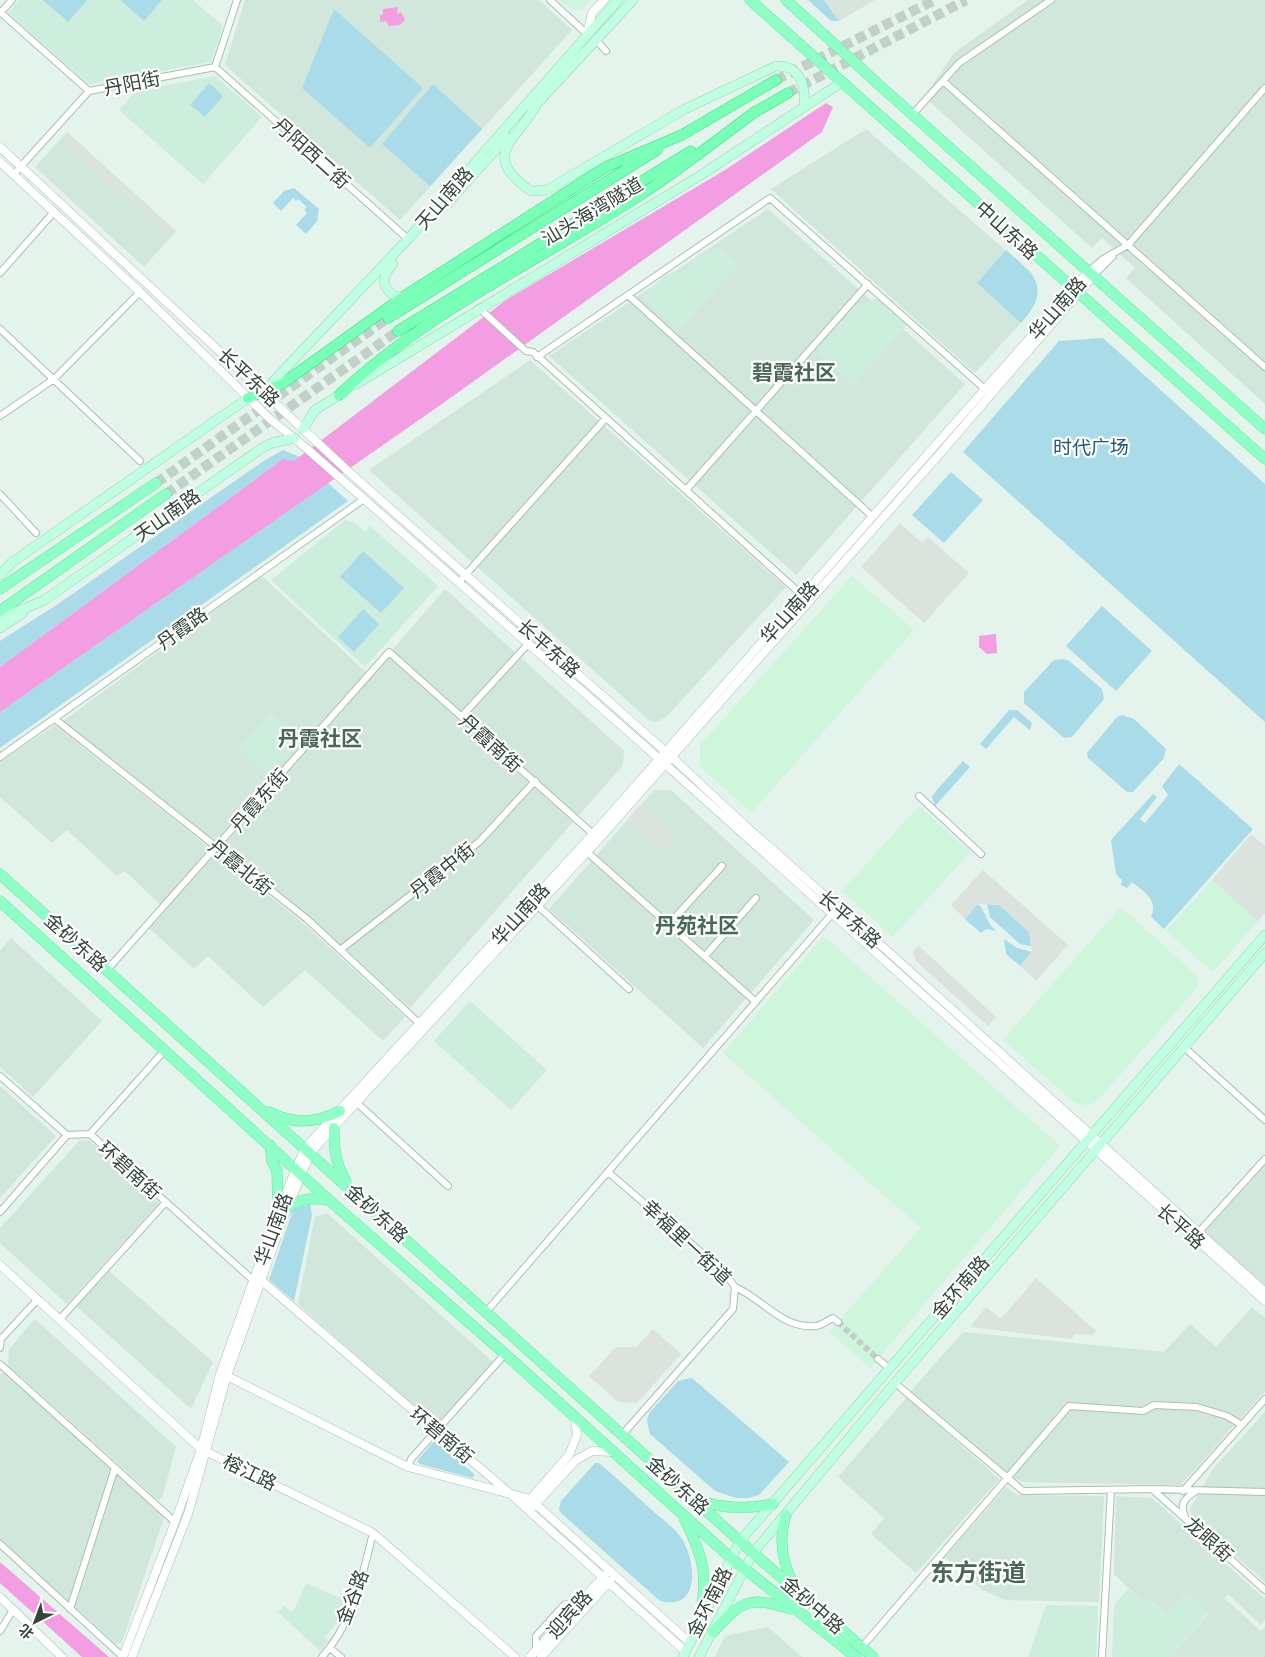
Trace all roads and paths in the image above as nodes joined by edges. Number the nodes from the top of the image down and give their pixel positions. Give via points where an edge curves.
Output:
1 (12, 0) edge
2 (236, 0) edge
3 (550, 0) edge
4 (604, 0) edge
5 (618, 0) edge
6 (633, 0) edge
7 (750, 0) edge
8 (786, 0) edge
9 (1050, 0) edge
10 (0, 12) edge
11 (591, 37) junction
12 (606, 51) dead end
13 (215, 67) junction
14 (776, 80) tunnel mouth
15 (943, 81) junction
16 (842, 82) junction
17 (1265, 88) edge
18 (89, 91) junction
19 (788, 93) tunnel mouth
20 (537, 104) junction
21 (804, 107) junction
22 (756, 112) junction
23 (912, 115) junction
24 (684, 134) junction
25 (0, 147) edge
26 (0, 162) edge
27 (22, 166) junction
28 (14, 174) junction
29 (54, 212) junction
30 (408, 239) junction
31 (1128, 245) junction
32 (0, 273) edge
33 (1091, 274) junction
34 (868, 284) junction
35 (1076, 291) junction
36 (140, 292) junction
37 (628, 295) junction
38 (403, 297) junction
39 (481, 310) junction
40 (388, 318) tunnel mouth
41 (0, 329) edge
42 (398, 331) tunnel mouth
43 (538, 356) junction
44 (1265, 367) edge
45 (54, 379) junction
46 (986, 390) junction
47 (264, 391) junction
48 (339, 395) junction
49 (248, 398) junction
50 (756, 410) junction
51 (0, 416) edge
52 (606, 418) junction
53 (303, 429) junction
54 (1265, 429) edge
55 (295, 438) junction
56 (1265, 459) edge
57 (140, 461) dead end
58 (156, 483) tunnel mouth
59 (686, 490) junction
60 (0, 494) edge
61 (166, 494) tunnel mouth
62 (364, 500) junction
63 (873, 516) junction
64 (36, 533) dead end
65 (11, 562) junction
66 (0, 570) edge
67 (0, 575) edge
68 (466, 575) junction
69 (459, 582) junction
70 (0, 589) edge
71 (803, 596) junction
72 (42, 601) junction
73 (0, 611) edge
74 (0, 618) edge
75 (0, 628) edge
76 (528, 644) junction
77 (389, 652) joint
78 (462, 716) junction
79 (54, 719) junction
80 (668, 754) junction
81 (0, 756) edge
82 (662, 761) junction
83 (535, 781) junction
84 (919, 796) dead end
85 (593, 834) junction
86 (217, 848) junction
87 (587, 852) junction
88 (981, 854) dead end
89 (722, 866) dead end
90 (0, 874) edge
91 (756, 898) dead end
92 (0, 901) edge
93 (538, 906) junction
94 (832, 914) junction
95 (669, 924) junction
96 (1265, 935) edge
97 (340, 950) junction
98 (1265, 954) edge
99 (705, 956) junction
100 (107, 970) junction
101 (629, 988) dead end
102 (756, 1002) junction
103 (420, 1024) junction
104 (1185, 1048) junction
105 (165, 1050) junction
106 (0, 1076) edge
107 (357, 1103) junction
108 (259, 1106) junction
109 (340, 1111) junction
110 (1265, 1120) edge
111 (334, 1128) junction
112 (90, 1134) junction
113 (67, 1135) junction
114 (1088, 1139) junction
115 (270, 1145) junction
116 (1099, 1148) junction
117 (308, 1150) junction
118 (1265, 1159) edge
119 (298, 1171) junction
120 (608, 1172) junction
121 (448, 1186) dead end
122 (350, 1188) junction
123 (329, 1200) junction
124 (166, 1202) junction
125 (283, 1209) junction
126 (0, 1212) edge
127 (1198, 1233) junction
128 (0, 1266) edge
129 (258, 1281) junction
130 (735, 1287) junction
131 (1265, 1292) edge
132 (38, 1299) junction
133 (1265, 1301) edge
134 (486, 1312) junction
135 (60, 1319) junction
136 (838, 1322) dead end
137 (1, 1339) edge
138 (0, 1348) edge
139 (504, 1354) junction
140 (878, 1359) tunnel mouth
141 (0, 1364) edge
142 (890, 1369) junction
143 (227, 1376) junction
144 (895, 1383) junction
145 (1265, 1399) edge
146 (575, 1418) junction
147 (1242, 1425) junction
148 (436, 1430) junction
149 (622, 1435) junction
150 (204, 1450) junction
151 (614, 1452) junction
152 (408, 1467) junction
153 (114, 1468) junction
154 (1007, 1479) junction
155 (1152, 1489) junction
156 (1111, 1490) junction
157 (507, 1491) junction
158 (1183, 1491) junction
159 (1196, 1491) junction
160 (1265, 1492) edge
161 (692, 1497) junction
162 (533, 1501) junction
163 (773, 1504) junction
164 (527, 1509) junction
165 (683, 1515) junction
166 (786, 1515) junction
167 (1185, 1518) junction
168 (175, 1522) junction
169 (374, 1533) junction
170 (740, 1541) junction
171 (0, 1544) edge
172 (753, 1553) junction
173 (731, 1558) junction
174 (744, 1569) junction
175 (611, 1574) junction
176 (605, 1580) junction
177 (796, 1590) junction
178 (1265, 1590) edge
179 (0, 1598) edge
180 (70, 1609) junction
181 (13, 1610) junction
182 (799, 1612) junction
183 (700, 1622) junction
184 (0, 1631) edge
185 (712, 1632) junction
186 (688, 1642) junction
187 (862, 1647) junction
188 (330, 1648) junction
189 (536, 1655) edge
190 (683, 1655) edge
191 (62, 1657) edge
192 (123, 1657) edge
193 (132, 1657) edge
194 (322, 1657) edge
195 (341, 1657) edge
196 (515, 1657) edge
197 (700, 1657) edge
198 (856, 1657) edge
199 (873, 1657) edge
200 (1102, 1657) edge

1 - 10 street
2 - 13 street
3 - 11 street
4 - 11 street via 592,14
5 - 11 main road, 天山南路
6 - 11 main road, 天山南路
7 - 16 main road, 中山东路
8 - 23 main road, 中山东路, bridge
9 - 15 street via 959,63
10 - 18 street
11 - 12 street
11 - 20 main road, 天山南路
11 - 30 main road, 天山南路
13 - 18 street, 丹阳街
13 - 30 street, 丹阳西二街
14 - 24 highway, 汕头海湾隧道
15 - 23 street
15 - 31 street
16 - 21 main road
16 - 35 main road, 中山东路
17 - 31 street
18 - 27 street, 丹阳街
19 - 22 highway, 汕头海湾隧道
20 - 21 main road via 503,155 512,176 531,190 547,190 685,108 776,66 793,69 801,78 805,92
20 - 38 main road, 天山南路 via 387,270 384,286 394,296
21 - 39 main road via 701,175
22 - 42 highway, 汕头海湾隧道
22 - 48 highway via 640,196 444,315 361,374
23 - 33 main road, 中山东路
24 - 38 highway via 606,167
24 - 40 highway, 汕头海湾隧道
25 - 27 street, 长平东路
26 - 28 street, 长平东路
27 - 28 street, 丹阳街
27 - 47 street, 长平东路
28 - 29 street, 长平东路
29 - 32 street
29 - 36 street, 长平东路
30 - 47 main road, 天山南路
31 - 33 street via 1103,259
31 - 44 street
33 - 35 street, 华山南路
33 - 54 main road, 中山东路
34 - 37 street via 770,198
34 - 46 street
34 - 50 street
35 - 46 street, 华山南路
35 - 56 main road, 中山东路
35 - 80 street, 华山南路
36 - 45 street
36 - 49 street, 长平东路
37 - 43 street
37 - 50 street
38 - 47 highway via 282,384
39 - 43 street via 526,351
39 - 48 main road
41 - 45 street
43 - 52 street
45 - 51 street
45 - 57 street
46 - 63 street, 华山南路
47 - 49 highway
47 - 53 street, 长平东路
48 - 53 main road via 315,410
49 - 55 street, 长平东路
49 - 65 main road
50 - 59 street
50 - 63 street
52 - 59 street
52 - 68 street
53 - 68 street, 长平东路
55 - 62 street, 长平东路
55 - 72 main road, 天山南路 via 262,448
58 - 70 main road, 天山南路
59 - 71 street
60 - 64 street
61 - 73 main road, 天山南路
62 - 69 street, 长平东路
62 - 79 street, 丹霞路
63 - 71 street, 华山南路
65 - 66 main road
65 - 67 main road
68 - 69 street
68 - 80 street, 长平东路
69 - 76 street, 长平东路
71 - 80 street, 华山南路
72 - 74 main road, 天山南路
72 - 75 main road, 天山南路
76 - 78 street
76 - 82 street, 长平东路
77 - 78 street, 丹霞南街
77 - 86 street, 丹霞东街
78 - 83 street, 丹霞南街
79 - 81 street, 丹霞路
79 - 86 street, 丹霞北街
80 - 82 street, 华山南路
80 - 114 street, 长平东路
82 - 85 street, 华山南路
82 - 87 street, 华山南路
82 - 94 street, 长平东路
83 - 85 street, 丹霞南街
83 - 97 street, 丹霞中街 via 478,842
84 - 88 street
85 - 103 street, 华山南路
86 - 97 street, 丹霞北街 via 307,919
86 - 100 street, 丹霞东街
87 - 93 street, 华山南路
87 - 95 street
89 - 95 street
90 - 100 main road, 金砂东路
91 - 99 street
92 - 105 main road, 金砂东路
93 - 101 street
93 - 107 street, 华山南路
94 - 102 street
94 - 114 street, 长平东路
95 - 99 street
96 - 114 main road, 金环南路
97 - 103 street, 丹霞北街
98 - 104 main road, 金环南路
99 - 102 street
100 - 108 main road, 金砂东路
102 - 120 street
103 - 109 street, 华山南路
104 - 110 street
104 - 116 main road, 金环南路
105 - 112 street
105 - 115 main road, 金砂东路
106 - 113 street
107 - 111 street, 华山南路
107 - 121 street
108 - 109 main road via 275,1115 307,1121 321,1120
108 - 117 main road, 金砂东路
109 - 117 street, 华山南路
111 - 117 street, 华山南路
111 - 122 main road via 335,1155
112 - 113 street, 环碧南街
112 - 124 street, 环碧南街
113 - 126 street
114 - 116 street, 长平东路
114 - 142 main road, 金环南路
115 - 119 main road, 金砂东路
115 - 125 main road
116 - 127 street, 长平路
116 - 133 street, 长平路
116 - 144 main road, 金环南路
117 - 119 street, 华山南路
117 - 122 main road, 金砂东路
118 - 127 street
119 - 123 main road, 金砂东路
119 - 125 street, 华山南路
120 - 130 street, 幸福里一街道 via 724,1272
120 - 134 street
122 - 134 main road, 金砂东路
123 - 125 main road via 305,1199
123 - 139 main road, 金砂东路
124 - 129 street, 环碧南街
124 - 135 street
125 - 129 street, 华山南路
127 - 131 street, 长平路
128 - 132 street, 榕江路
129 - 143 street, 华山南路
129 - 148 street, 环碧南街
129 - 150 street, 华山南路 via 220,1374
130 - 136 street via 751,1294 785,1321 816,1327 833,1318
130 - 149 street, 幸福里一街道 via 733,1309
132 - 135 street, 榕江路
132 - 137 street
134 - 149 main road, 金砂东路
135 - 150 street, 榕江路
137 - 138 street
139 - 146 main road, 金砂东路
139 - 148 street
140 - 142 street
141 - 153 street
142 - 163 main road, 金环南路
143 - 150 street, 华山南路
143 - 152 street
144 - 154 street
144 - 166 main road, 金环南路
145 - 147 street
146 - 151 main road, 金砂东路
146 - 162 street via 577,1434 569,1455
147 - 154 street via 1227,1416 1197,1407 1154,1405 1143,1411 1069,1406
147 - 158 street
148 - 152 street
148 - 157 street, 环碧南街
149 - 161 main road, 金砂东路
150 - 168 street, 华山南路
150 - 169 street, 榕江路
150 - 193 street, 华山南路 via 188,1514
151 - 162 street via 592,1451 576,1460
151 - 165 main road, 金砂东路
152 - 157 street
153 - 168 street
153 - 180 street
154 - 156 street via 1023,1491
154 - 187 street
155 - 156 street
155 - 158 street
155 - 167 street, 龙眼街
156 - 200 street
157 - 162 street, 环碧南街
157 - 164 street, 环碧南街
158 - 159 street
159 - 160 street
159 - 167 street via 1183,1503 1181,1509
161 - 163 main road via 708,1504 738,1508
161 - 170 main road, 金砂东路
162 - 164 street
162 - 175 street, 环碧南街
163 - 170 main road, 金环南路
164 - 176 street, 环碧南街
165 - 173 main road, 金砂东路
165 - 183 main road via 703,1560
166 - 172 main road, 金环南路
166 - 177 main road via 781,1547
167 - 178 street, 龙眼街
168 - 192 street, 华山南路
169 - 188 street, 金谷路 via 349,1614
169 - 196 street, 榕江路
170 - 172 main road, 金砂东路
170 - 173 main road, 金环南路
171 - 180 street
172 - 174 main road, 金环南路
172 - 177 main road, 金砂中路
173 - 174 main road, 金砂东路
173 - 183 main road, 金环南路
174 - 182 main road, 金砂中路
174 - 185 main road, 金环南路
175 - 176 street, 迎宾路
175 - 186 street, 环碧南街
176 - 189 street, 迎宾路
176 - 189 street, 迎宾路 via 582,1600
176 - 190 street, 环碧南街
177 - 187 main road, 金砂中路
179 - 181 street
180 - 192 street
181 - 184 street
181 - 191 street
182 - 185 main road via 769,1602 749,1602 740,1605
182 - 198 main road, 金砂中路
183 - 186 main road, 金环南路
185 - 197 main road, 金环南路
186 - 190 main road, 金环南路
187 - 199 main road, 金砂中路
188 - 194 street, 金谷路
188 - 195 street

